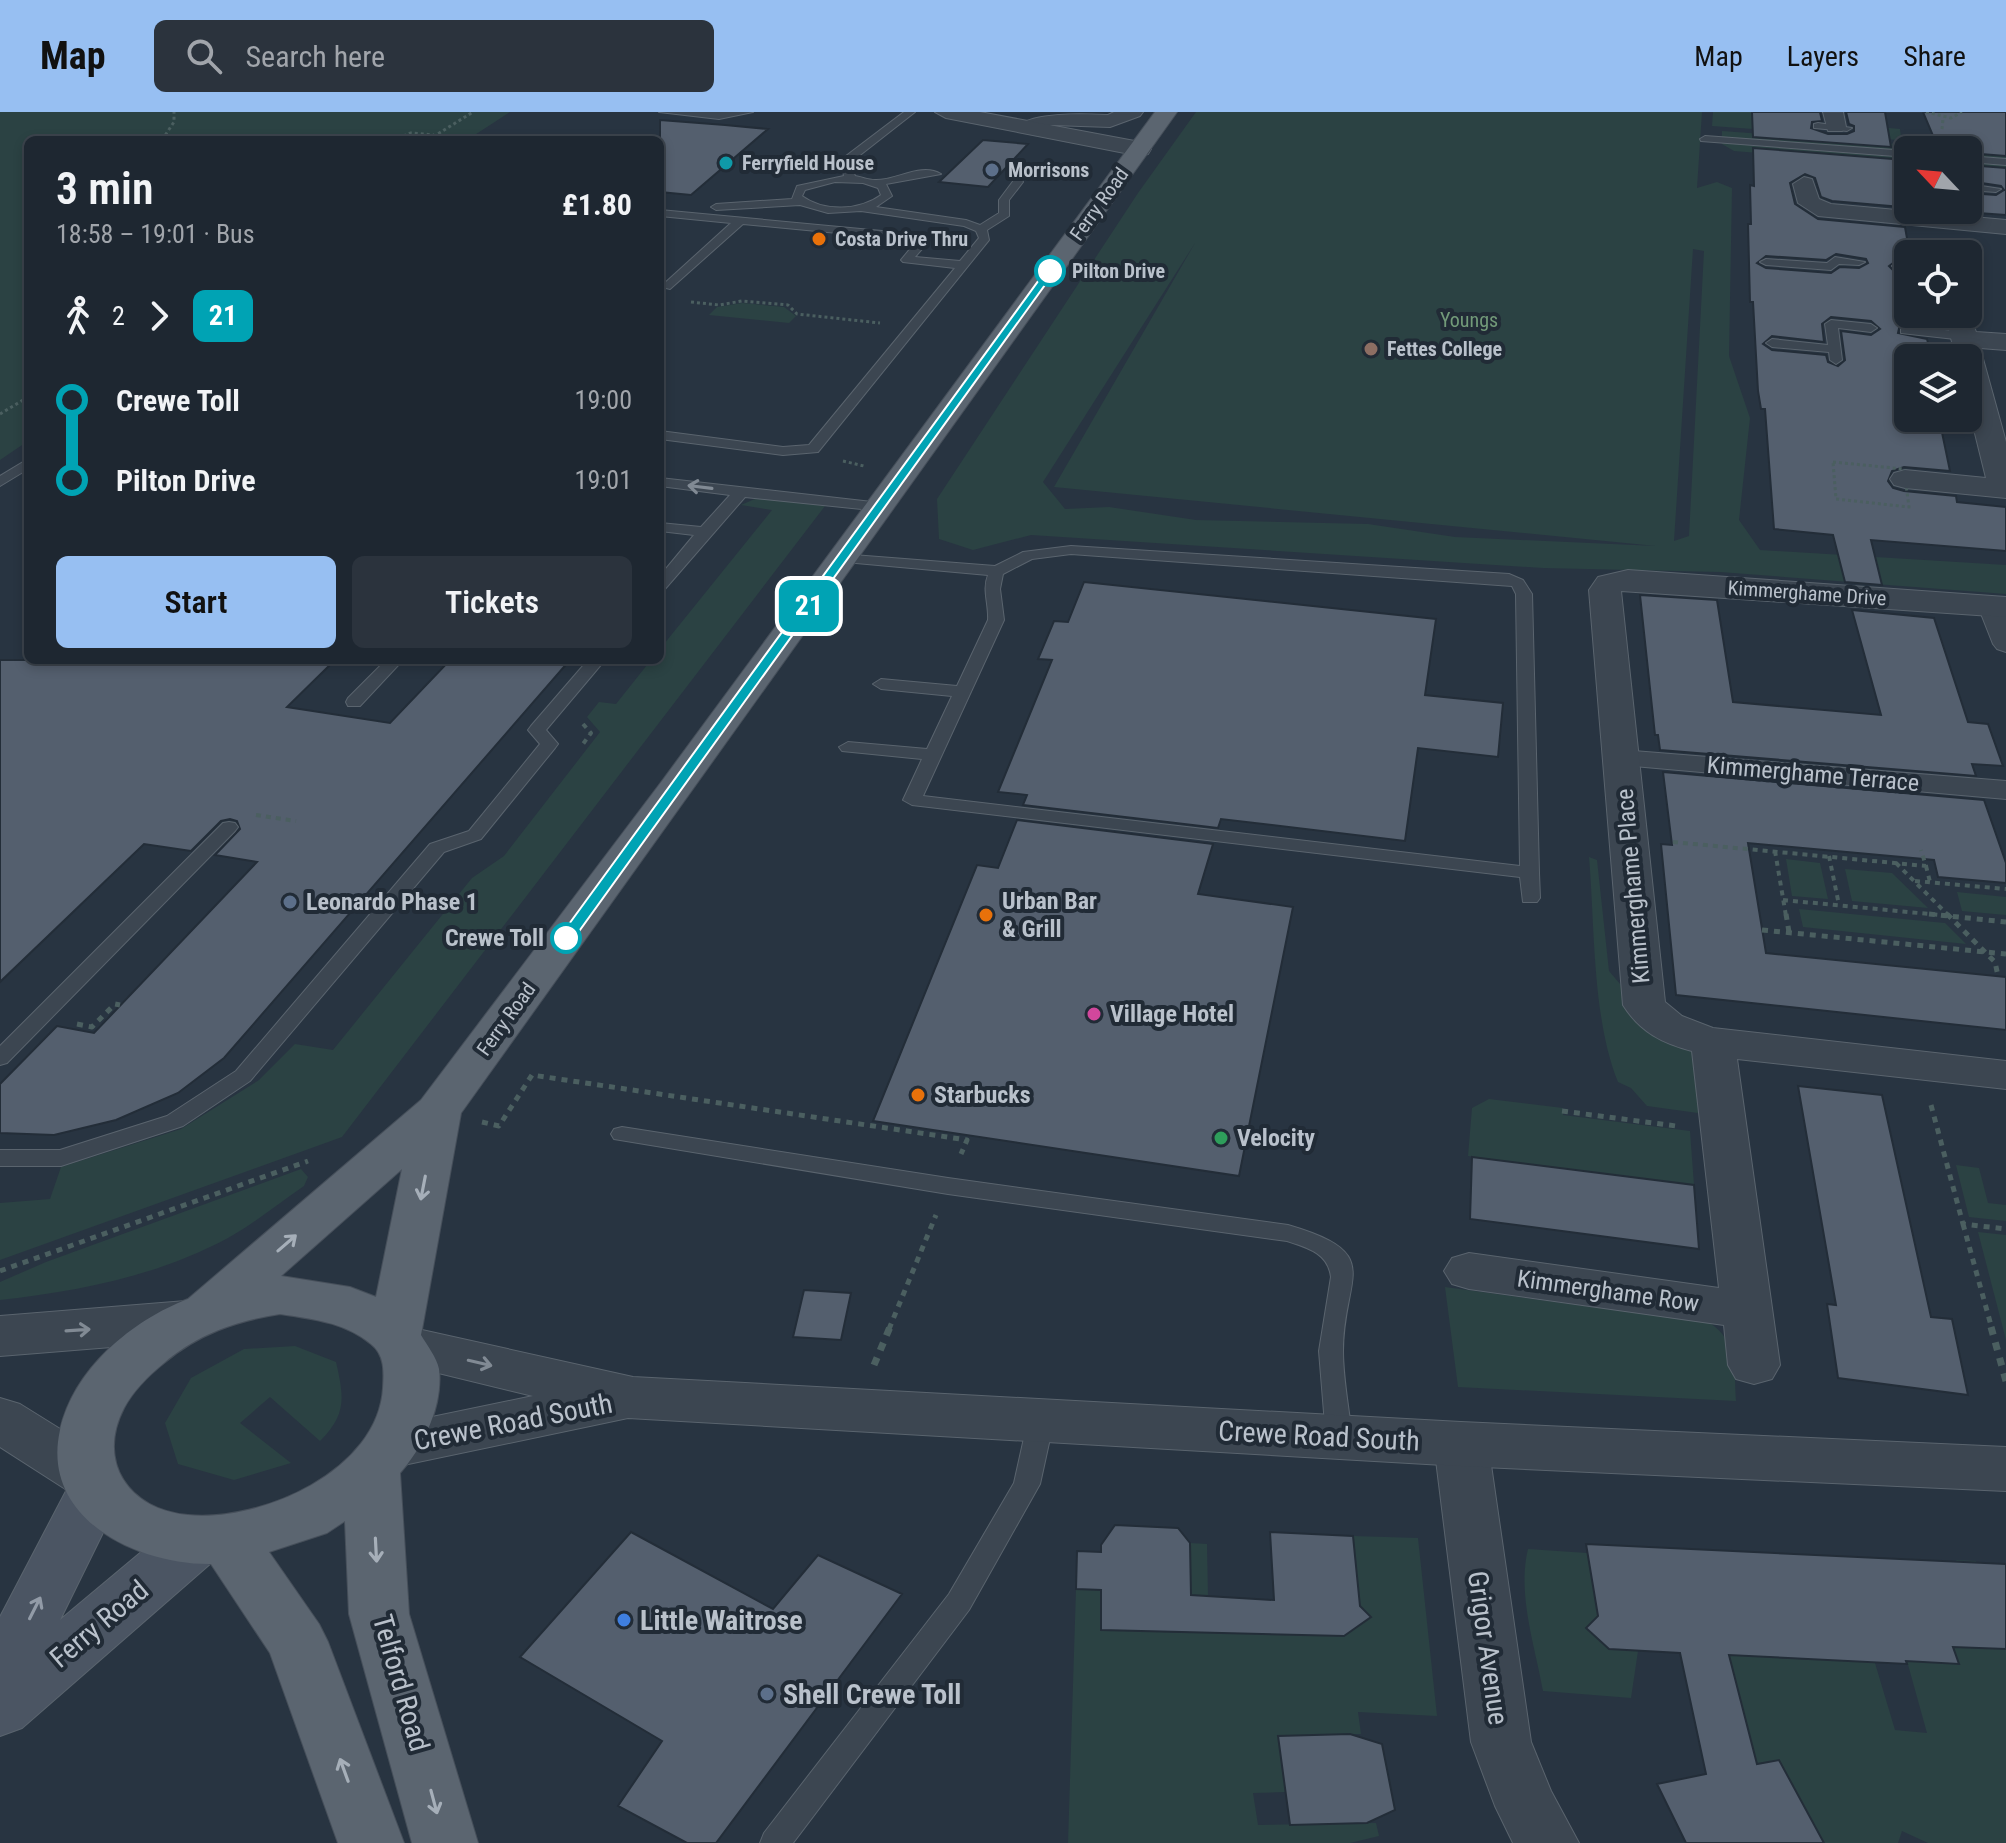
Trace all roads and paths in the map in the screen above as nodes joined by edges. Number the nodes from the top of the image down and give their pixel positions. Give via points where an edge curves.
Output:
1 (174, 112) edge
2 (473, 112) edge
3 (664, 112) edge
4 (748, 112) edge
5 (910, 112) edge
6 (946, 112) edge
7 (1926, 112) edge
8 (1962, 112) edge
9 (1943, 117) junction
10 (1149, 124) edge
11 (1033, 127) junction
12 (1942, 129) dead end
13 (436, 135) joint
14 (165, 136) edge
15 (403, 136) edge
16 (1705, 139) dead end
17 (1894, 153) edge
18 (1982, 160) edge
19 (2006, 162) edge
20 (936, 174) dead end
21 (850, 179) junction
22 (1018, 182) dead end
23 (875, 183) junction
24 (1804, 184) dead end
25 (1982, 188) edge
26 (1996, 189) dead end
27 (664, 201) edge
28 (800, 202) junction
29 (860, 208) junction
30 (664, 213) edge
31 (1894, 219) edge
32 (741, 220) junction
33 (1939, 224) edge
34 (2006, 227) edge
35 (981, 229) junction
36 (1766, 262) dead end
37 (1859, 262) dead end
38 (964, 265) junction
39 (664, 286) edge
40 (689, 302) dead end
41 (914, 326) junction
42 (1871, 328) dead end
43 (1962, 329) edge
44 (1905, 330) dead end
45 (2006, 342) edge
46 (1772, 343) dead end
47 (24, 399) edge
48 (0, 414) edge
49 (664, 435) edge
50 (797, 452) junction
51 (24, 466) edge
52 (905, 474) junction
53 (1905, 479) dead end
54 (0, 482) edge
55 (664, 482) edge
56 (2005, 489) edge
57 (741, 492) junction
58 (881, 507) junction
59 (664, 527) edge
60 (705, 532) junction
61 (845, 557) junction
62 (997, 571) junction
63 (664, 581) edge
64 (1609, 584) joint
65 (1999, 607) edge
66 (2006, 644) edge
67 (391, 664) edge
68 (594, 664) edge
69 (881, 684) dead end
70 (962, 692) junction
71 (354, 702) dead end
72 (848, 747) dead end
73 (933, 755) junction
74 (1621, 758) junction
75 (2006, 790) edge
76 (229, 827) dead end
77 (1628, 837) junction
78 (1921, 850) dead end
79 (1775, 851) junction
80 (1829, 856) junction
81 (1896, 863) junction
82 (1926, 866) junction
83 (1530, 873) junction
84 (1914, 881) junction
85 (1930, 882) junction
86 (2006, 889) edge
87 (1530, 898) dead end
88 (1783, 900) junction
89 (1839, 905) junction
90 (1950, 916) junction
91 (2006, 922) edge
92 (1762, 930) dead end
93 (1789, 932) junction
94 (1986, 952) junction
95 (2006, 954) edge
96 (1998, 976) dead end
97 (1713, 1042) junction
98 (0, 1058) edge
99 (1920, 1066) junction
100 (2006, 1075) edge
101 (438, 1111) junction
102 (1562, 1111) dead end
103 (1725, 1132) junction
104 (622, 1134) dead end
105 (0, 1158) edge
106 (311, 1160) dead end
107 (948, 1186) junction
108 (1963, 1224) junction
109 (2006, 1229) edge
110 (0, 1271) edge
111 (1469, 1271) dead end
112 (1748, 1310) junction
113 (196, 1317) junction
114 (0, 1336) edge
115 (399, 1341) junction
116 (1754, 1365) dead end
117 (871, 1372) dead end
118 (2006, 1381) edge
119 (633, 1398) junction
120 (0, 1419) edge
121 (1041, 1420) junction
122 (1339, 1437) junction
123 (1461, 1444) junction
124 (383, 1459) junction
125 (2006, 1469) edge
126 (93, 1482) junction
127 (212, 1540) junction
128 (0, 1678) edge
129 (0, 1708) edge
130 (371, 1843) edge
131 (445, 1843) edge
132 (775, 1843) edge
133 (1547, 1843) edge

1 - 14 path
2 - 13 path
3 - 4 lane
5 - 21 lane via 850,158
6 - 11 street
7 - 9 path
8 - 9 path
9 - 12 path
10 - 11 street
10 - 11 street via 1123,130
10 - 52 main road, Ferry Road
13 - 15 path
16 - 17 lane
18 - 19 lane
20 - 23 lane
21 - 23 lane
21 - 28 lane via 801,188 796,197
22 - 35 lane via 1004,200 1005,214
23 - 29 lane via 887,196
24 - 31 street via 1809,203 1823,210
25 - 26 lane
27 - 28 lane via 726,207
28 - 29 lane via 826,209
29 - 35 lane via 956,220
30 - 32 lane
32 - 38 lane via 918,238 922,242 907,260
32 - 39 lane
33 - 34 street
35 - 38 lane via 985,238
36 - 37 lane via 1831,267 1835,260
38 - 41 lane
40 - 41 path via 788,305 797,314
41 - 50 lane via 813,449
42 - 46 lane via 1831,324 1836,354
43 - 44 lane
43 - 45 street
43 - 56 street
47 - 48 path
49 - 50 lane
50 - 52 path
51 - 54 lane
52 - 58 main road, Ferry Road
53 - 56 street
57 -> 55 lane
57 - 58 lane
57 - 60 lane
58 - 61 main road, Ferry Road
59 - 60 lane
60 - 63 lane
61 - 62 lane
61 - 101 main road, Ferry Road
62 - 70 lane via 990,589 996,620
62 - 83 lane via 1028,555 1071,550 1489,575 1518,583 1525,613
64 - 65 street, Kimmerghame Drive via 1628,580 1914,607
64 - 74 street, Kimmerghame Place via 1605,590
65 - 66 street
67 - 71 lane
68 - 105 lane via 537,730 549,744 475,835 437,848 243,1076 175,1121 61,1158
69 - 70 lane
70 - 73 lane
72 - 73 lane
73 - 83 lane via 912,800
74 - 75 street, Kimmerghame Terrace
74 - 77 street, Kimmerghame Place
76 - 98 lane
77 - 79 path
77 - 97 street, Kimmerghame Place via 1644,1005 1677,1034
78 - 82 path
79 - 80 path
79 - 88 path
80 - 81 path
80 - 89 path
81 - 82 path
81 - 84 path
82 - 85 path
83 - 87 lane
84 - 85 path
84 - 90 path
85 - 86 path
88 - 89 path
88 - 93 path
89 - 90 path
90 - 91 path
90 - 94 path
92 - 93 path
93 - 94 path
94 - 95 path
94 - 96 path
97 - 99 street, Kimmerghame Place
97 - 103 street
99 - 100 street, Kimmerghame Place
99 - 108 path
101 - 107 path via 499,1126 532,1075 967,1140
113 -> 101 main road, Ferry Road
101 -> 115 main road, Ferry Road
102 - 103 path
103 - 112 street
104 - 107 lane
106 - 110 path
107 - 117 path
107 - 122 lane via 1288,1233 1326,1245 1345,1272 1331,1348
108 - 109 path
108 - 118 path
111 - 112 street, Kimmerghame Row
112 - 116 street
114 -> 113 street
113 - 115 main road via 243,1301 315,1297 374,1317
113 - 126 main road via 153,1341 105,1391 85,1449
115 -> 119 street, Crewe Road South
115 - 124 main road via 411,1369 413,1394 407,1419
119 - 121 street, Crewe Road South
119 - 124 street, Crewe Road South
120 - 126 street
121 - 122 street, Crewe Road South
121 - 132 lane via 1027,1484 959,1602
122 - 123 street, Crewe Road South
123 - 125 street, Crewe Road South
123 - 133 street, Grigor Avenue via 1501,1742
124 - 127 main road via 343,1497 307,1517 267,1532
124 -> 131 main road, Telford Road via 379,1614
126 - 127 main road via 111,1509 135,1525 164,1536
128 -> 126 main road, Ferry Road
127 - 129 main road, Ferry Road
130 -> 127 main road via 297,1642

